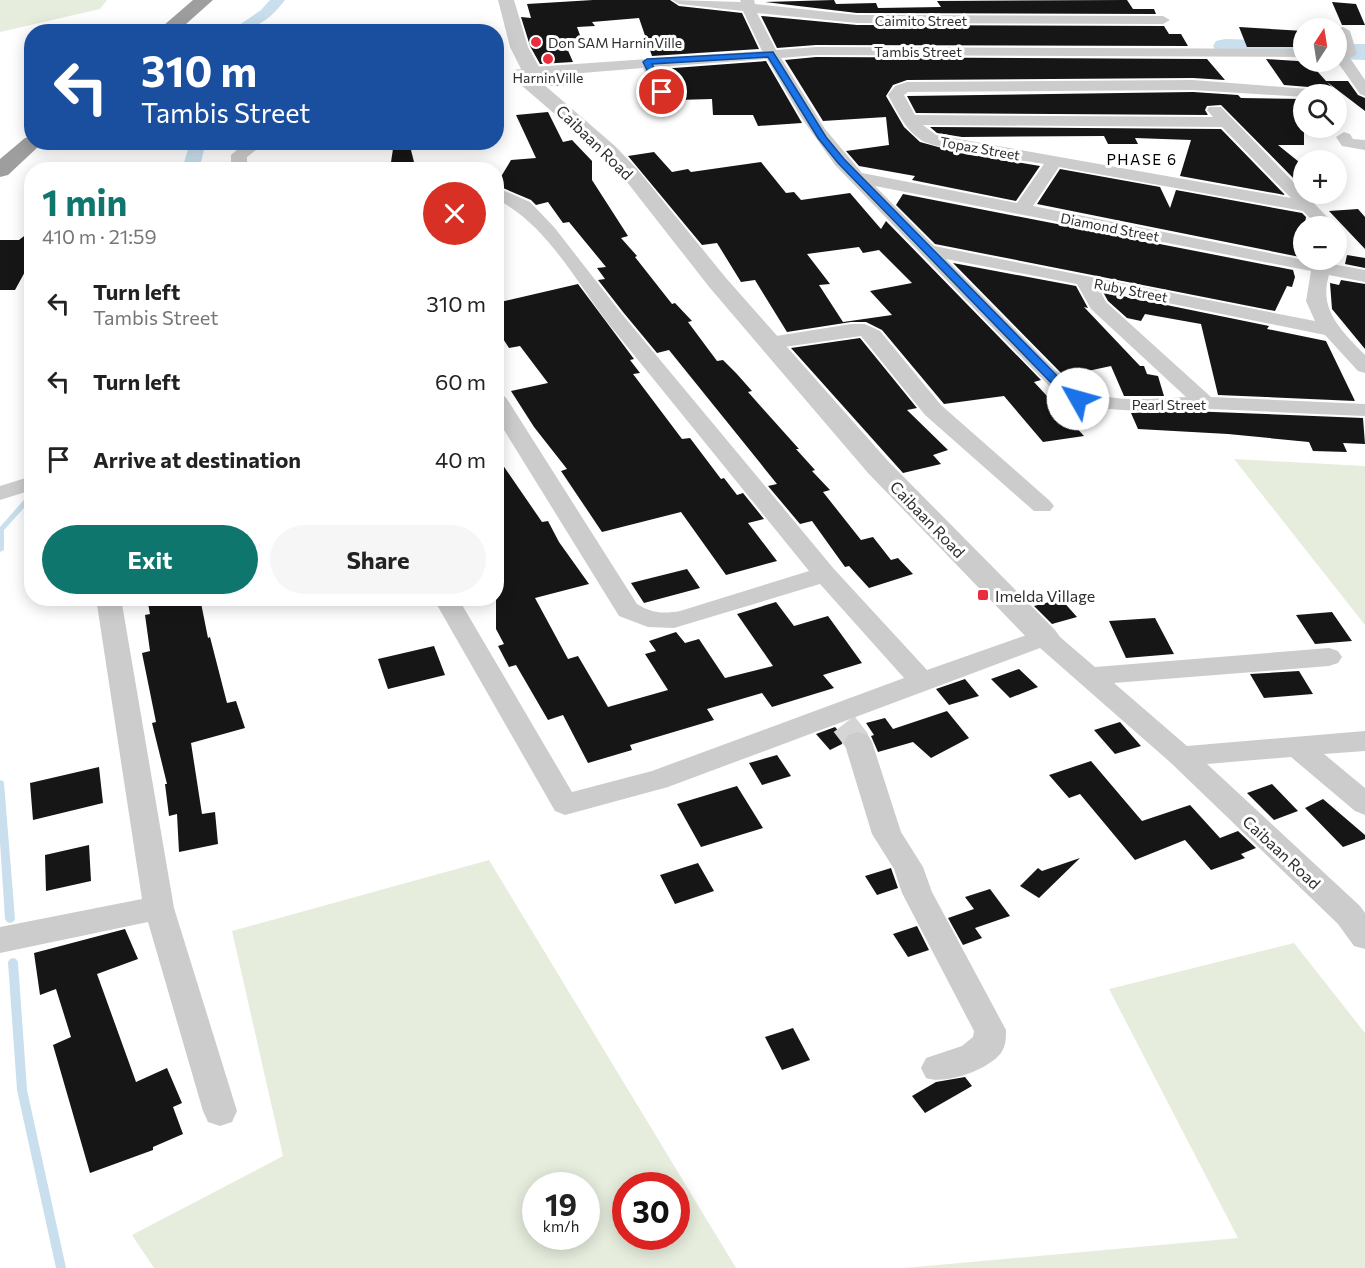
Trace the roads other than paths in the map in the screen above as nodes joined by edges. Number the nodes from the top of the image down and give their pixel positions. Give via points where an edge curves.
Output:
1 (204, 0) edge
2 (506, 0) edge
3 (679, 0) edge
4 (849, 0) edge
5 (929, 0) edge
6 (1006, 0) edge
7 (747, 4) edge
8 (1090, 7) dead end
9 (856, 19) junction
10 (939, 20) junction
11 (1019, 20) junction
12 (1100, 20) junction
13 (1163, 20) dead end
14 (175, 24) edge
15 (767, 47) junction
16 (936, 51) junction
17 (1293, 53) edge
18 (647, 62) junction
19 (1347, 65) edge
20 (517, 74) edge
21 (1363, 83) edge
22 (952, 85) junction
23 (1192, 85) junction
24 (1293, 92) edge
25 (669, 107) dead end
26 (911, 120) junction
27 (1226, 122) junction
28 (1345, 138) edge
29 (1365, 146) edge
30 (24, 148) edge
31 (246, 150) edge
32 (1055, 161) junction
33 (239, 162) edge
34 (4, 163) edge
35 (856, 177) junction
36 (504, 196) edge
37 (1309, 207) junction
38 (1022, 209) junction
39 (1318, 216) edge
40 (927, 251) junction
41 (1293, 259) edge
42 (1321, 270) edge
43 (1344, 270) edge
44 (1365, 276) edge
45 (1085, 281) junction
46 (1334, 331) junction
47 (770, 343) junction
48 (1365, 367) edge
49 (1205, 403) junction
50 (1365, 410) edge
51 (504, 412) edge
52 (24, 486) edge
53 (0, 493) edge
54 (1042, 506) dead end
55 (825, 574) junction
56 (109, 606) edge
57 (450, 606) edge
58 (1044, 637) junction
59 (1329, 657) dead end
60 (1089, 676) junction
61 (923, 682) junction
62 (845, 726) junction
63 (1365, 741) edge
64 (1297, 747) junction
65 (1181, 756) junction
66 (1365, 804) edge
67 (159, 908) junction
68 (1360, 924) edge
69 (0, 940) edge
70 (938, 1068) dead end
71 (220, 1111) dead end

1 - 14 highway
2 - 20 street, Caibaan Road via 524,60
3 - 7 street, Caimito Street
4 - 9 street
5 - 10 street
6 - 11 street
7 - 9 street, Caimito Street
7 - 15 street, Pearl Street
8 - 12 street
9 - 10 street, Caimito Street
10 - 11 street, Caimito Street
11 - 12 street, Caimito Street
12 - 13 street, Caimito Street
15 - 16 street, Tambis Street
15 - 18 street, Tambis Street
15 - 35 street, Pearl Street via 823,138
16 - 17 street, Tambis Street
16 - 22 street
18 - 20 street, Tambis Street
18 - 25 street
19 - 21 street
20 - 47 street, Caibaan Road via 630,173
22 - 23 street, Topaz Street
22 - 26 street, Topaz Street via 900,89 896,95
23 - 24 street, Topaz Street
23 - 27 street
26 - 27 street
26 - 32 street, Topaz Street via 931,139
27 - 37 street
28 - 29 street via 1348,143
30 - 34 highway
31 - 33 street via 239,155
32 - 37 street, Topaz Street
32 - 38 street
35 - 38 street, Diamond Street
35 - 40 street, Pearl Street
36 - 55 street via 524,206 548,231
37 - 39 street
38 - 41 street, Diamond Street
40 - 45 street, Ruby Street
40 - 49 street, Pearl Street via 1078,399 1115,404
42 - 46 street via 1315,304
43 - 44 street, Diamond Street
45 - 46 street, Ruby Street
45 - 49 street via 1098,305
46 - 48 street
47 - 54 street via 851,330 873,334 933,410
47 - 58 street, Caibaan Road via 878,467
49 - 50 street, Pearl Street
51 - 55 street via 628,610 645,620 663,623 682,619
52 - 53 street
55 - 61 street
56 - 67 street
57 - 62 street via 565,804
58 - 60 street, Caibaan Road
58 - 61 street
59 - 60 street
60 - 65 street, Caibaan Road
61 - 62 street
62 - 70 street via 887,834 908,867 917,893 990,1030 989,1044 973,1056
63 - 64 street
64 - 65 street
64 - 66 street
65 - 68 street, Caibaan Road
67 - 69 street
67 - 71 street

